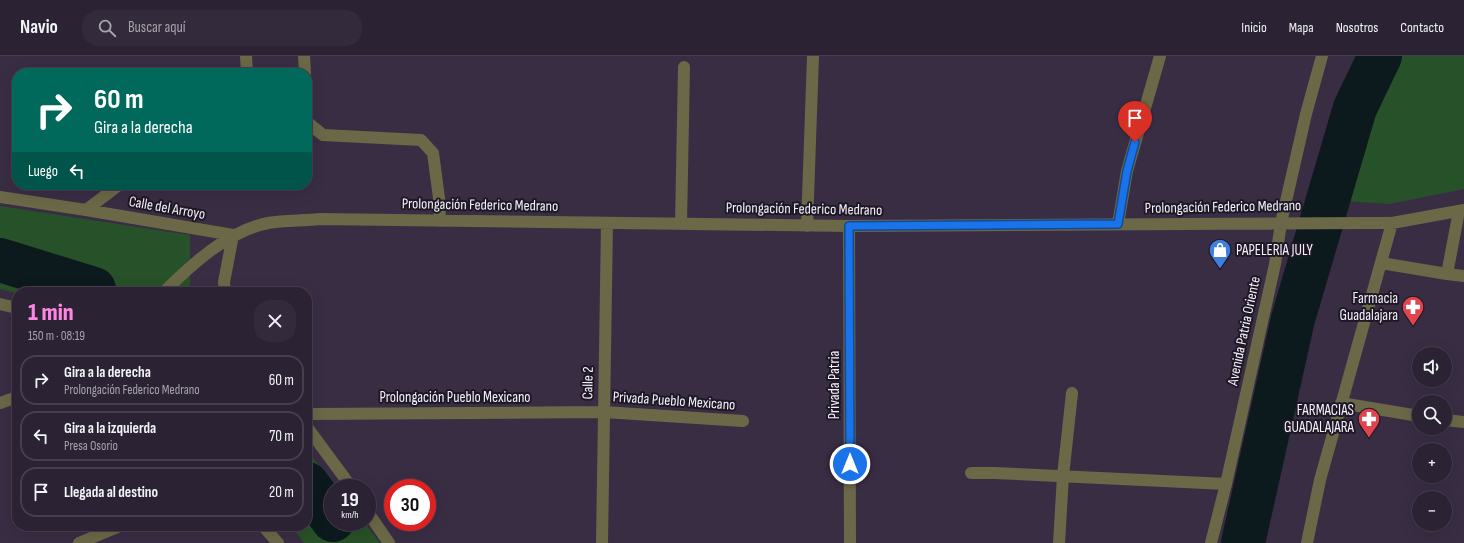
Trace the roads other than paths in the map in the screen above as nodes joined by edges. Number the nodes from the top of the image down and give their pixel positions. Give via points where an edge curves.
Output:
1 (246, 56) edge
2 (304, 56) edge
3 (813, 56) edge
4 (1160, 56) edge
5 (1322, 56) edge
6 (684, 67) dead end
7 (247, 68) edge
8 (304, 68) edge
9 (312, 126) edge
10 (112, 190) edge
11 (0, 197) edge
12 (86, 210) junction
13 (1462, 210) edge
14 (440, 221) junction
15 (607, 223) junction
16 (1281, 223) junction
17 (1392, 223) junction
18 (681, 224) junction
19 (1118, 224) junction
20 (807, 226) junction
21 (849, 226) junction
22 (233, 235) junction
23 (1381, 263) junction
24 (1447, 274) junction
25 (1464, 276) edge
26 (169, 287) edge
27 (225, 287) edge
28 (0, 304) edge
29 (12, 307) edge
30 (1072, 393) dead end
31 (12, 399) edge
32 (0, 403) edge
33 (1341, 403) junction
34 (604, 412) junction
35 (312, 414) edge
36 (1412, 415) edge
37 (743, 421) dead end
38 (1452, 421) edge
39 (1464, 422) edge
40 (312, 433) edge
41 (971, 474) dead end
42 (1063, 476) junction
43 (345, 479) edge
44 (1226, 484) junction
45 (376, 524) edge
46 (108, 531) edge
47 (267, 531) edge
48 (79, 543) edge
49 (278, 543) edge
50 (389, 543) edge
51 (602, 543) edge
52 (850, 543) edge
53 (1059, 543) edge
54 (1211, 543) edge
55 (1307, 543) edge

1 - 7 street
2 - 8 street
3 - 20 street
4 - 19 street via 1127,171
5 - 16 street, Avenida Patria Oriente
6 - 18 street
9 - 14 street via 323,135 421,140 433,153
10 - 12 street
11 - 12 street, Calle del Arroyo
12 - 22 street, Calle del Arroyo
13 - 17 street, Prolongación Federico Medrano
13 - 24 street
14 - 15 street, Prolongación Federico Medrano
14 - 22 street, Prolongación Federico Medrano via 312,220 268,223
15 - 18 street, Prolongación Federico Medrano
15 - 34 street, Calle 2
16 - 17 street, Prolongación Federico Medrano
16 - 19 street, Prolongación Federico Medrano
16 - 44 street, Avenida Patria Oriente via 1275,264
17 - 23 street
18 - 20 street, Prolongación Federico Medrano
19 - 21 street, Prolongación Federico Medrano
20 - 21 street, Prolongación Federico Medrano
21 - 52 street, Privada Patria
22 - 26 street, Prolongación Federico Medrano via 185,271
22 - 27 street
23 - 24 street
23 - 33 street
24 - 25 street
28 - 29 street
30 - 42 street
31 - 32 street
33 - 36 street
33 - 55 street via 1320,480
34 - 35 street, Prolongación Pueblo Mexicano
34 - 37 street, Privada Pueblo Mexicano
34 - 51 street, Calle 2
38 - 39 street
40 - 43 street
41 - 42 street
42 - 44 street
42 - 53 street
44 - 54 street, Avenida Patria Oriente
45 - 50 street
46 - 48 street
47 - 49 street

